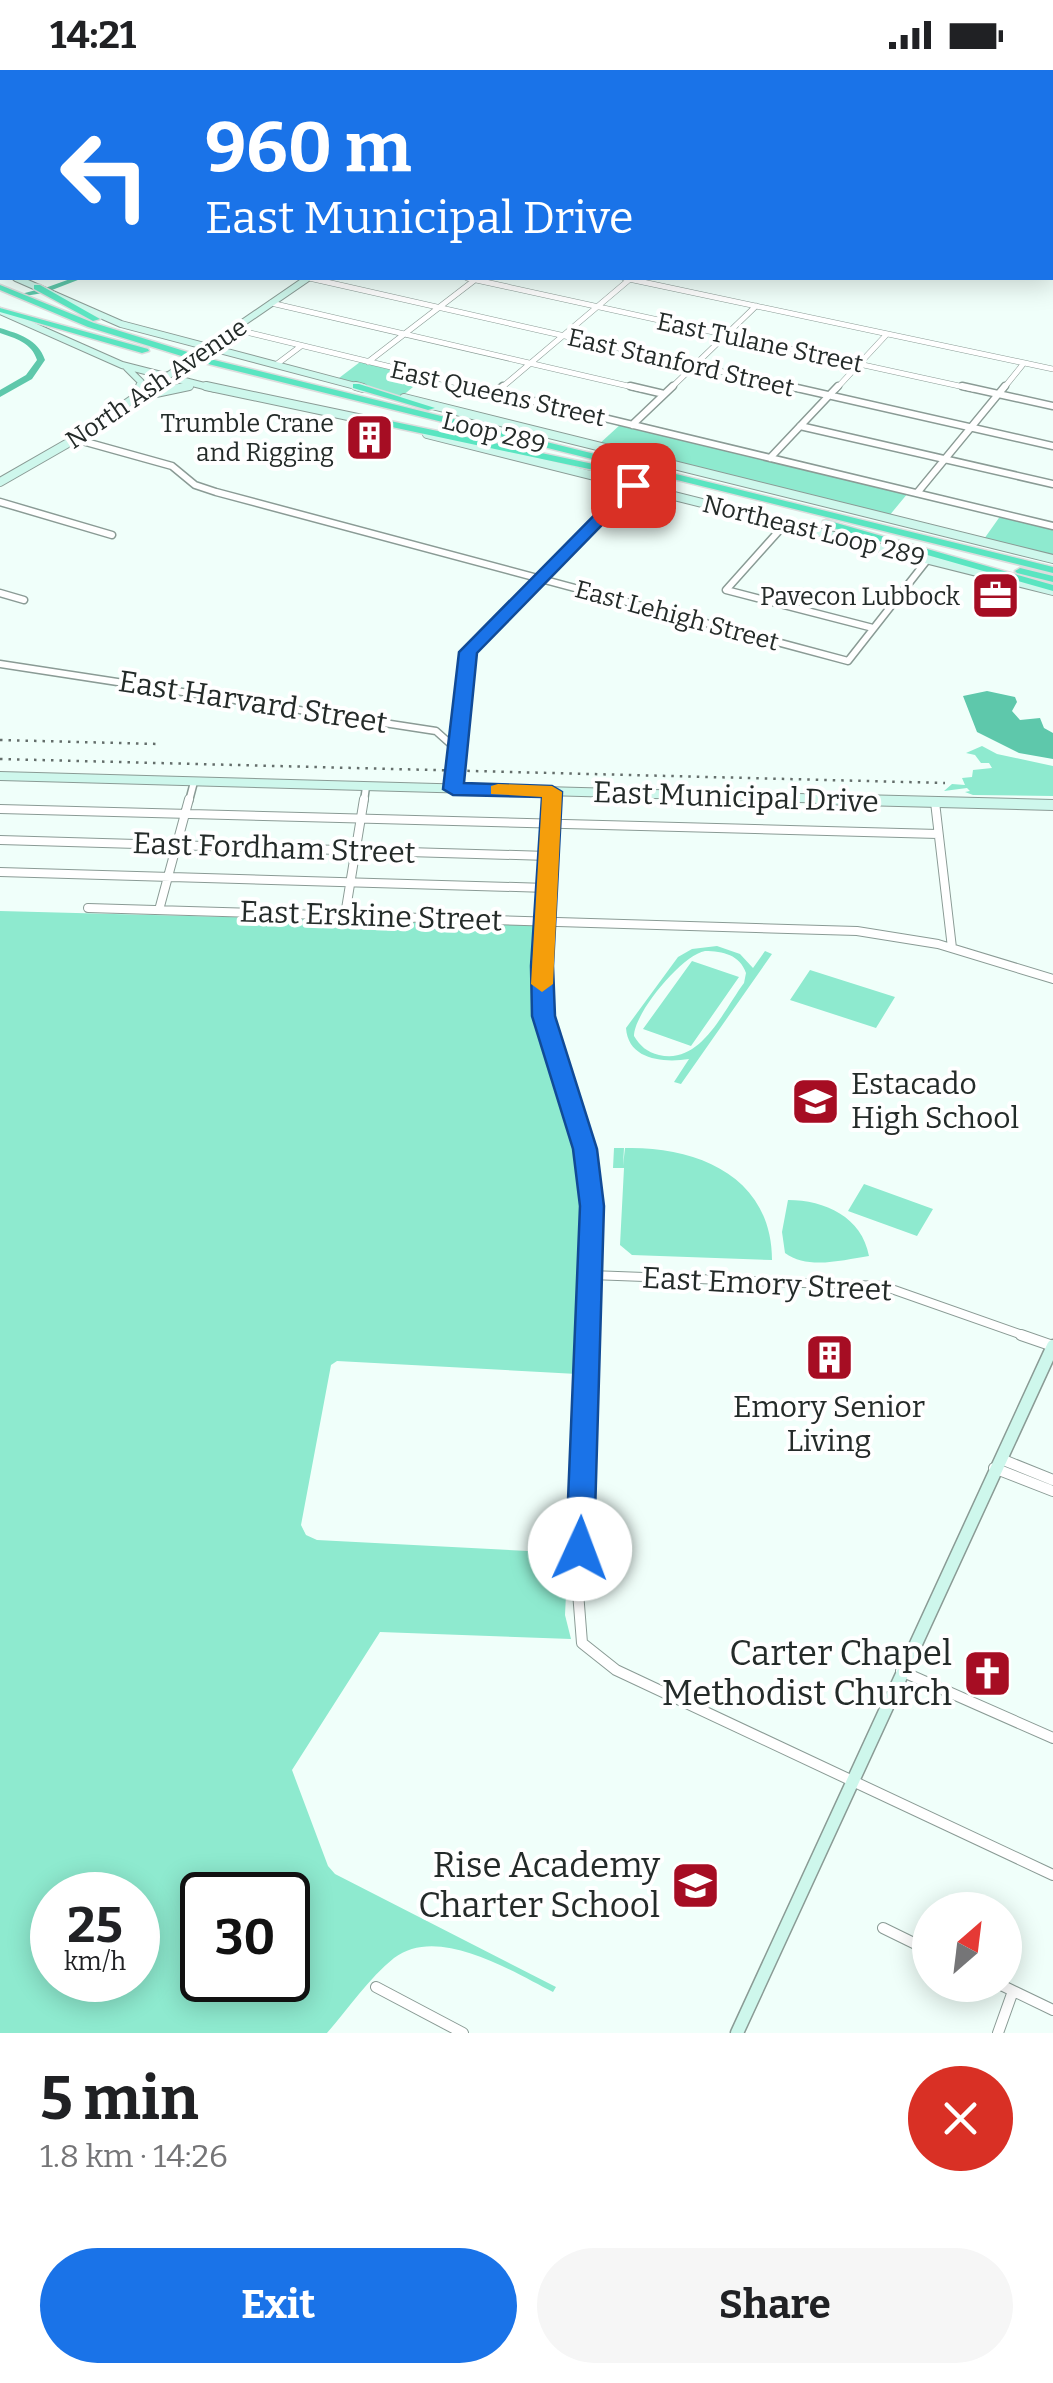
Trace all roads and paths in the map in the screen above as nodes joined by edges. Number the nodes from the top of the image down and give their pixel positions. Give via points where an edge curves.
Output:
1 (21, 280) edge
2 (305, 280) edge
3 (317, 280) edge
4 (474, 280) edge
5 (486, 280) edge
6 (625, 280) edge
7 (636, 280) edge
8 (0, 287) edge
9 (37, 287) junction
10 (0, 297) edge
11 (272, 303) junction
12 (598, 306) junction
13 (756, 306) junction
14 (440, 307) junction
15 (0, 310) edge
16 (233, 330) junction
17 (405, 334) junction
18 (726, 334) junction
19 (887, 334) junction
20 (564, 335) junction
21 (188, 341) junction
22 (302, 346) junction
23 (207, 348) junction
24 (144, 351) junction
25 (172, 351) junction
26 (233, 352) junction
27 (368, 362) junction
28 (530, 363) junction
29 (1024, 363) junction
30 (277, 364) junction
31 (859, 364) junction
32 (122, 365) junction
33 (695, 365) junction
34 (1053, 370) edge
35 (168, 375) junction
36 (204, 386) junction
37 (356, 386) junction
38 (496, 392) junction
39 (664, 394) junction
40 (998, 394) junction
41 (830, 395) junction
42 (138, 396) junction
43 (1053, 406) edge
44 (376, 421) junction
45 (632, 425) junction
46 (800, 426) junction
47 (972, 427) junction
48 (75, 439) junction
49 (1053, 446) edge
50 (770, 458) junction
51 (945, 460) junction
52 (640, 468) junction
53 (655, 480) junction
54 (0, 482) edge
55 (1053, 484) edge
56 (633, 485) junction
57 (918, 493) junction
58 (0, 502) edge
59 (826, 518) junction
60 (786, 524) junction
61 (1053, 526) edge
62 (112, 535) dead end
63 (928, 559) junction
64 (1053, 564) edge
65 (539, 578) junction
66 (1053, 579) edge
67 (1053, 590) edge
68 (0, 593) edge
69 (24, 600) dead end
70 (873, 628) junction
71 (0, 664) edge
72 (457, 747) junction
73 (0, 776) edge
74 (194, 782) junction
75 (366, 786) junction
76 (453, 789) junction
77 (552, 792) junction
78 (935, 802) junction
79 (1053, 806) edge
80 (0, 810) edge
81 (185, 815) junction
82 (361, 819) junction
83 (550, 824) junction
84 (938, 834) junction
85 (0, 840) edge
86 (177, 845) junction
87 (356, 850) junction
88 (548, 856) junction
89 (0, 872) edge
90 (168, 877) junction
91 (350, 882) junction
92 (547, 888) junction
93 (88, 908) dead end
94 (159, 910) junction
95 (344, 916) junction
96 (545, 921) junction
97 (952, 948) junction
98 (1053, 979) edge
99 (591, 1275) junction
100 (1053, 1346) edge
101 (996, 1463) junction
102 (1053, 1480) edge
103 (1053, 1491) edge
104 (900, 1671) junction
105 (1053, 1738) edge
106 (852, 1778) junction
107 (1053, 1875) edge
108 (883, 1928) dead end
109 (912, 1942) edge
110 (376, 1987) dead end
111 (1022, 1995) edge
112 (1009, 2002) edge
113 (1053, 2010) edge
114 (463, 2033) edge
115 (736, 2033) edge
116 (998, 2033) edge

1 - 9 main road, Northeast Loop 289
2 - 11 main road, North Ash Avenue
3 - 14 street, East Stanford Street
4 - 14 street
5 - 12 street, East Tulane Street
6 - 12 street
7 - 13 street
8 - 25 highway, Loop 289
9 - 21 main road, Northeast Loop 289 via 121,324
9 - 25 highway
10 - 24 highway, Loop 289
11 - 16 main road, North Ash Avenue
11 - 17 street
12 - 18 street, East Tulane Street
12 - 20 street
13 - 18 street
13 - 19 street
14 - 17 street
14 - 20 street, East Stanford Street
15 - 24 highway
15 - 32 main road, Northeast Loop 289
16 - 21 main road
16 - 22 street, East Queens Street
16 - 23 main road, North Ash Avenue
16 - 26 main road via 226,342
17 - 27 street
17 - 28 street
18 - 31 street, East Tulane Street
18 - 33 street
19 - 29 street
19 - 31 street
20 - 28 street
20 - 33 street, East Stanford Street
21 - 23 main road, Northeast Loop 289
22 - 27 street, East Queens Street
22 - 30 street
23 - 26 main road, Northeast Loop 289
23 - 35 main road, North Ash Avenue, bridge
24 - 53 highway, Loop 289
25 - 52 highway, Loop 289
26 - 30 main road, Northeast Loop 289
27 - 38 street, East Queens Street
28 - 38 street
28 - 39 street
29 - 34 street
29 - 40 street
30 - 37 main road, Northeast Loop 289
31 - 40 street, East Tulane Street
31 - 41 street
32 - 35 main road, Northeast Loop 289
32 - 42 main road via 138,377
33 - 39 street
33 - 41 street, East Stanford Street
35 - 36 main road, Northeast Loop 289
35 - 42 main road, North Ash Avenue
36 - 42 main road
36 - 44 main road, Northeast Loop 289
37 - 52 highway
37 - 64 main road, Northeast Loop 289
38 - 45 street, East Queens Street
39 - 45 street
40 - 43 street, East Tulane Street
40 - 47 street
41 - 46 street
41 - 47 street, East Stanford Street
42 - 48 main road, North Ash Avenue
44 - 53 highway
44 - 56 main road, Northeast Loop 289
45 - 50 street, East Queens Street
46 - 50 street
46 - 51 street
47 - 49 street, East Stanford Street
47 - 51 street
48 - 54 main road, North Ash Avenue
48 - 65 street, East Lehigh Street via 172,466 216,492
50 - 57 street, East Queens Street
51 - 55 street
51 - 57 street
52 - 59 highway, Loop 289
53 - 59 highway, Loop 289
56 - 60 main road, Northeast Loop 289
56 - 65 street
57 - 61 street, East Queens Street
58 - 62 street
59 - 64 highway, Loop 289
59 - 66 highway, Loop 289
59 - 67 highway
60 - 63 main road, Northeast Loop 289
60 - 70 street via 726,590
63 - 67 main road, Northeast Loop 289
63 - 70 street
65 - 70 street, East Lehigh Street via 848,660
65 - 72 street via 468,652
68 - 69 street
71 - 72 street, East Harvard Street via 428,728
72 - 76 street
73 - 74 main road, East Municipal Drive
74 - 75 main road, East Municipal Drive
74 - 81 street
75 - 76 main road, East Municipal Drive
75 - 82 street
76 - 77 main road, East Municipal Drive
77 - 78 main road, East Municipal Drive
77 - 83 street
78 - 79 main road, East Municipal Drive
78 - 84 street
80 - 81 street
81 - 82 street
81 - 86 street
82 - 83 street
82 - 87 street
83 - 84 street
83 - 88 street
84 - 97 street
85 - 86 street, East Fordham Street
86 - 87 street, East Fordham Street
86 - 90 street
87 - 88 street, East Fordham Street
87 - 91 street
88 - 92 street
89 - 90 street
90 - 91 street
90 - 94 street
91 - 92 street
91 - 95 street
92 - 96 street
93 - 94 street, East Erskine Street
94 - 95 street, East Erskine Street
95 - 96 street, East Erskine Street
96 - 97 street, East Erskine Street via 856,931
96 - 99 street via 544,1016 588,1166
97 - 98 street, East Erskine Street
99 - 100 street, East Emory Street via 883,1286
99 - 106 street via 582,1643 604,1662
100 - 101 main road
101 - 102 street
101 - 103 street
101 - 104 main road
104 - 105 street
104 - 106 main road
106 - 107 street
106 - 115 main road
108 - 109 street
110 - 114 street
111 - 113 street
112 - 116 street

